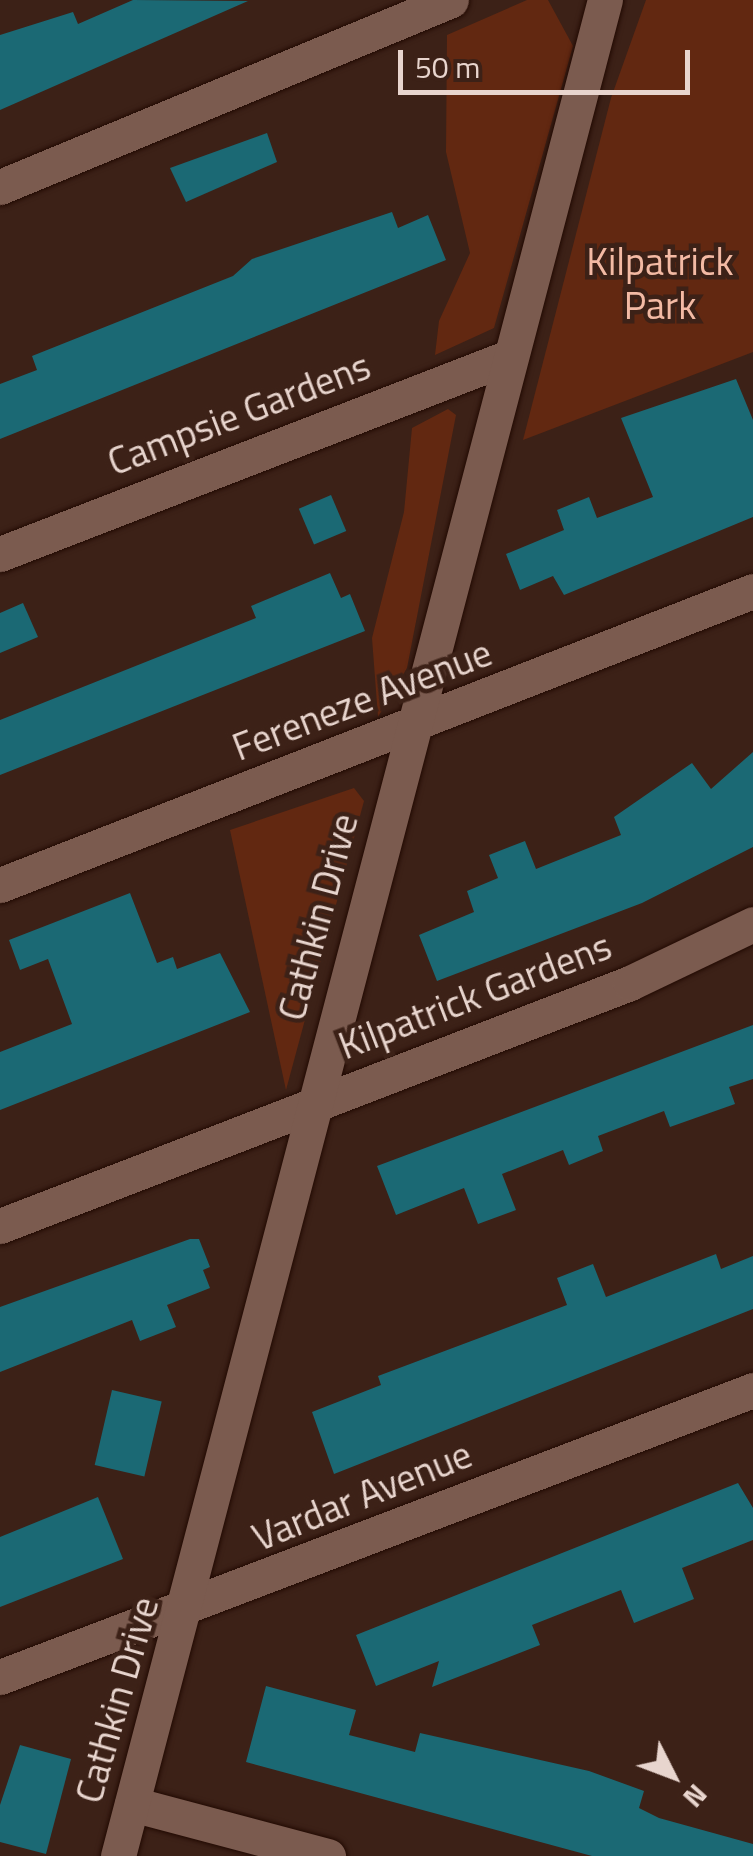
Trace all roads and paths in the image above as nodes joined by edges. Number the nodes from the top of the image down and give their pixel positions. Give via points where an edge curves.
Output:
1 (451, 0) edge
2 (606, 0) edge
3 (0, 187) edge
4 (510, 356) junction
5 (0, 554) edge
6 (753, 591) edge
7 (412, 727) junction
8 (0, 885) edge
9 (753, 924) edge
10 (312, 1104) junction
11 (0, 1226) edge
12 (753, 1390) edge
13 (188, 1611) junction
14 (0, 1677) edge
15 (132, 1804) junction
16 (118, 1856) edge
17 (328, 1856) edge

1 - 3 street
2 - 4 street, Cathkin Drive
4 - 5 street, Campsie Gardens
4 - 7 street, Cathkin Drive
6 - 7 street, Fereneze Avenue
7 - 8 street, Fereneze Avenue
7 - 10 street, Cathkin Drive
9 - 10 street, Kilpatrick Gardens via 630,983
10 - 11 street, Kilpatrick Gardens
10 - 13 street, Cathkin Drive
12 - 13 street, Vardar Avenue
13 - 14 street, Vardar Avenue
13 - 15 street, Cathkin Drive
15 - 16 street, Cathkin Drive
15 - 17 street

